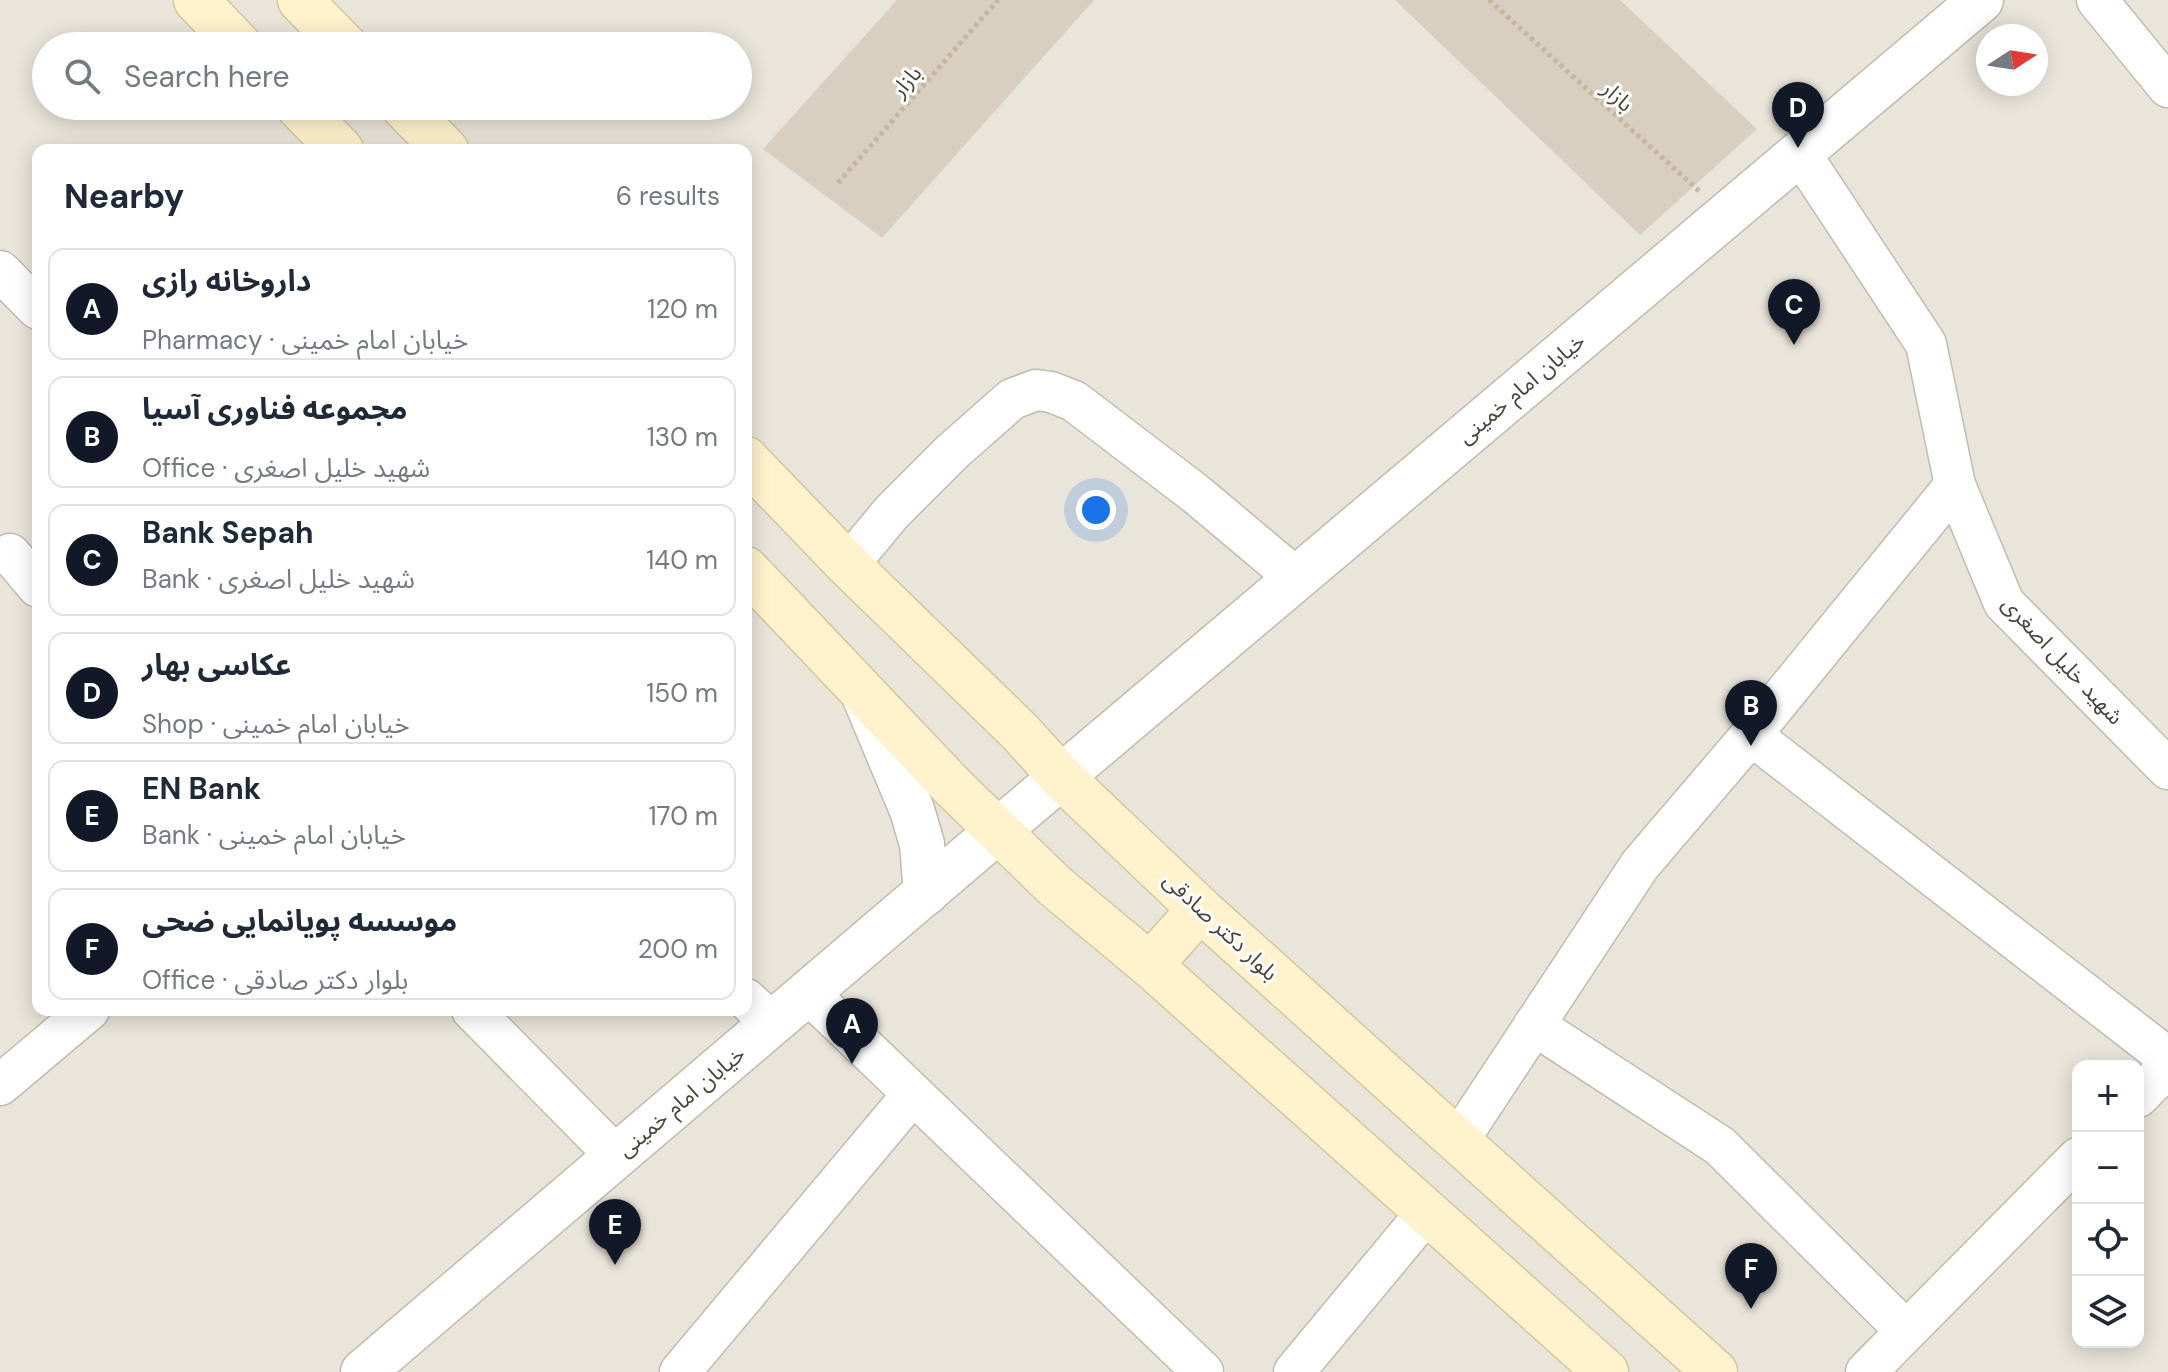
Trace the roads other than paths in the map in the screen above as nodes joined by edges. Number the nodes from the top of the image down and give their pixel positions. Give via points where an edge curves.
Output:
1 (196, 0) edge
2 (300, 0) edge
3 (1981, 0) edge
4 (2097, 0) edge
5 (227, 32) edge
6 (331, 32) edge
7 (2168, 87) edge
8 (312, 120) edge
9 (417, 120) edge
10 (335, 144) edge
11 (440, 144) edge
12 (1800, 153) junction
13 (0, 271) edge
14 (32, 303) edge
15 (752, 465) edge
16 (1955, 485) junction
17 (10, 554) dead end
18 (848, 565) junction
19 (752, 575) edge
20 (1296, 578) junction
21 (32, 580) edge
22 (861, 688) junction
23 (1751, 735) junction
24 (2168, 769) edge
25 (1061, 777) junction
26 (999, 831) junction
27 (926, 893) junction
28 (1200, 909) junction
29 (1150, 965) junction
30 (808, 993) junction
31 (759, 1011) edge
32 (82, 1016) edge
33 (478, 1016) edge
34 (1534, 1025) junction
35 (2168, 1058) edge
36 (2168, 1067) edge
37 (0, 1085) edge
38 (2144, 1091) edge
39 (913, 1094) junction
40 (1458, 1141) junction
41 (616, 1156) junction
42 (2072, 1164) edge
43 (1427, 1212) junction
44 (1906, 1331) junction
45 (363, 1372) edge
46 (680, 1372) edge
47 (1203, 1372) edge
48 (1294, 1372) edge
49 (1606, 1372) edge
50 (1715, 1372) edge
51 (1866, 1372) edge

1 - 5 main road
2 - 6 main road
3 - 12 street, خیابان امام خمینی
4 - 7 street
8 - 10 main road
9 - 11 main road
12 - 16 street, شهید خلیل اصغری via 1926,344
12 - 20 street, خیابان امام خمینی
13 - 14 street
15 - 18 main road, بلوار دکتر صادقی
16 - 23 street
16 - 24 street, شهید خلیل اصغری via 2004,603
17 - 21 street
18 - 20 street via 952,452 1012,399 1036,390 1074,401
18 - 25 main road, بلوار دکتر صادقی
19 - 22 main road
20 - 25 street, خیابان امام خمینی
22 - 26 main road
22 - 27 street via 912,810 922,844
23 - 34 street via 1640,865
23 - 35 street
25 - 26 street, خیابان امام خمینی
25 - 28 main road, بلوار دکتر صادقی
26 - 27 street, خیابان امام خمینی
26 - 29 main road
27 - 30 street, خیابان امام خمینی
28 - 29 main road
28 - 40 main road, بلوار دکتر صادقی
29 - 43 main road
30 - 31 street, خیابان امام خمینی
30 - 39 street
31 - 41 street, خیابان امام خمینی
32 - 37 street
33 - 41 street
34 - 40 street
34 - 44 street via 1720,1146
36 - 38 street
39 - 46 street
39 - 47 street
40 - 50 main road, بلوار دکتر صادقی
41 - 45 street, خیابان امام خمینی
42 - 44 street
43 - 48 street
43 - 49 main road
44 - 51 street

